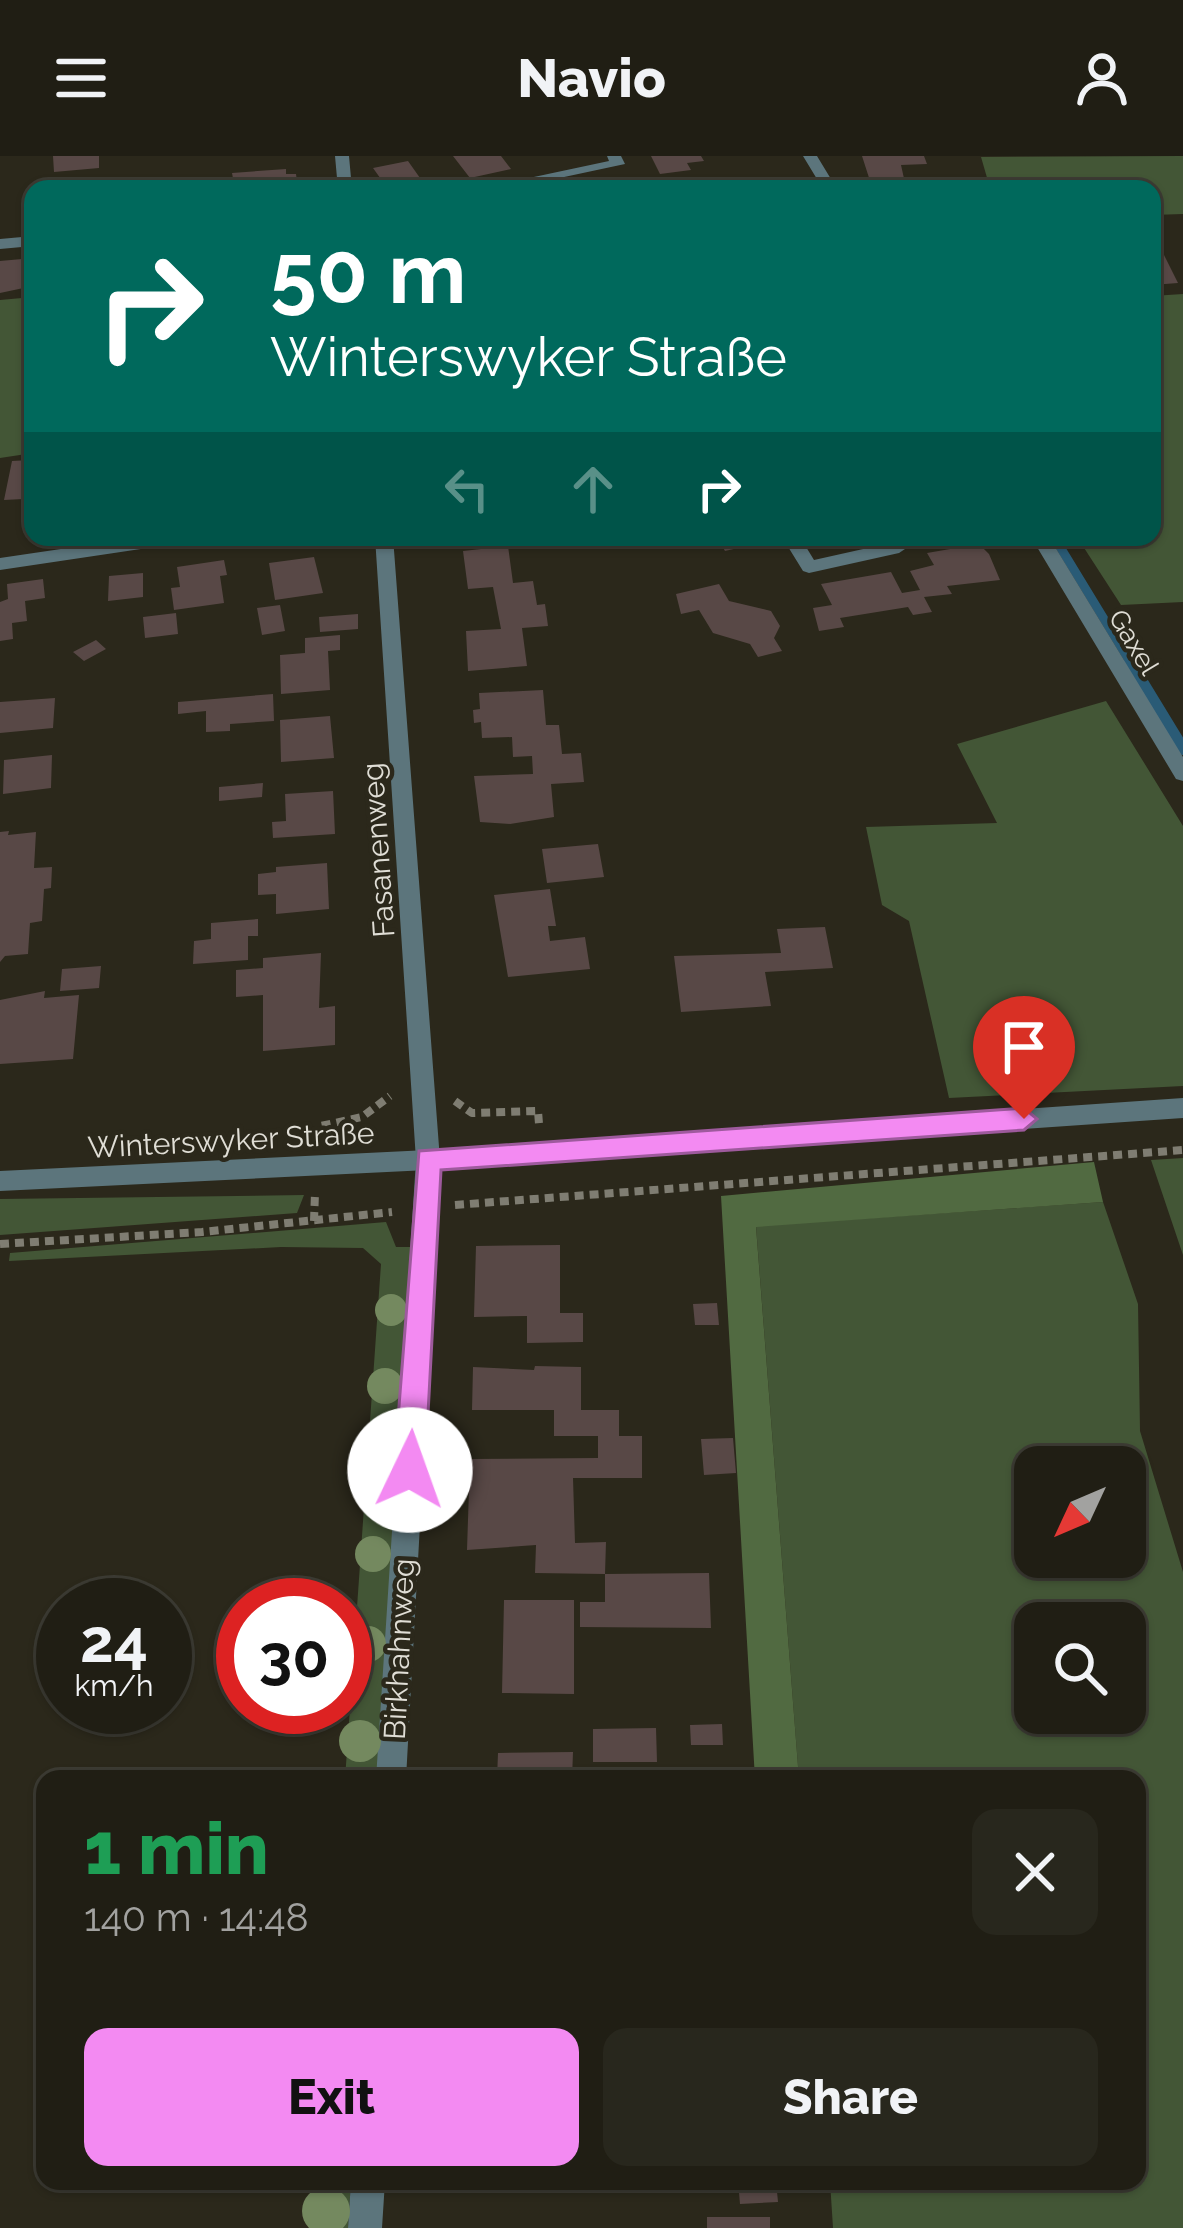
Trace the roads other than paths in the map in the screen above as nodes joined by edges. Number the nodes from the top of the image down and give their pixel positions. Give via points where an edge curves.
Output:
1 (614, 156) edge
2 (532, 180) edge
3 (121, 546) edge
4 (385, 546) edge
5 (796, 546) edge
6 (1045, 546) edge
7 (899, 547) dead end
8 (0, 564) edge
9 (1183, 774) edge
10 (1183, 1108) edge
11 (428, 1160) junction
12 (0, 1181) edge
13 (392, 1770) edge
14 (367, 2190) edge
15 (365, 2228) edge

1 - 2 street via 618,164
3 - 8 street
4 - 11 street, Fasanenweg
5 - 7 street via 809,567
6 - 9 street, Gaxel
10 - 11 street, Winterswyker Straße
11 - 12 street, Winterswyker Straße
11 - 13 street, Birkhahnweg
14 - 15 street

